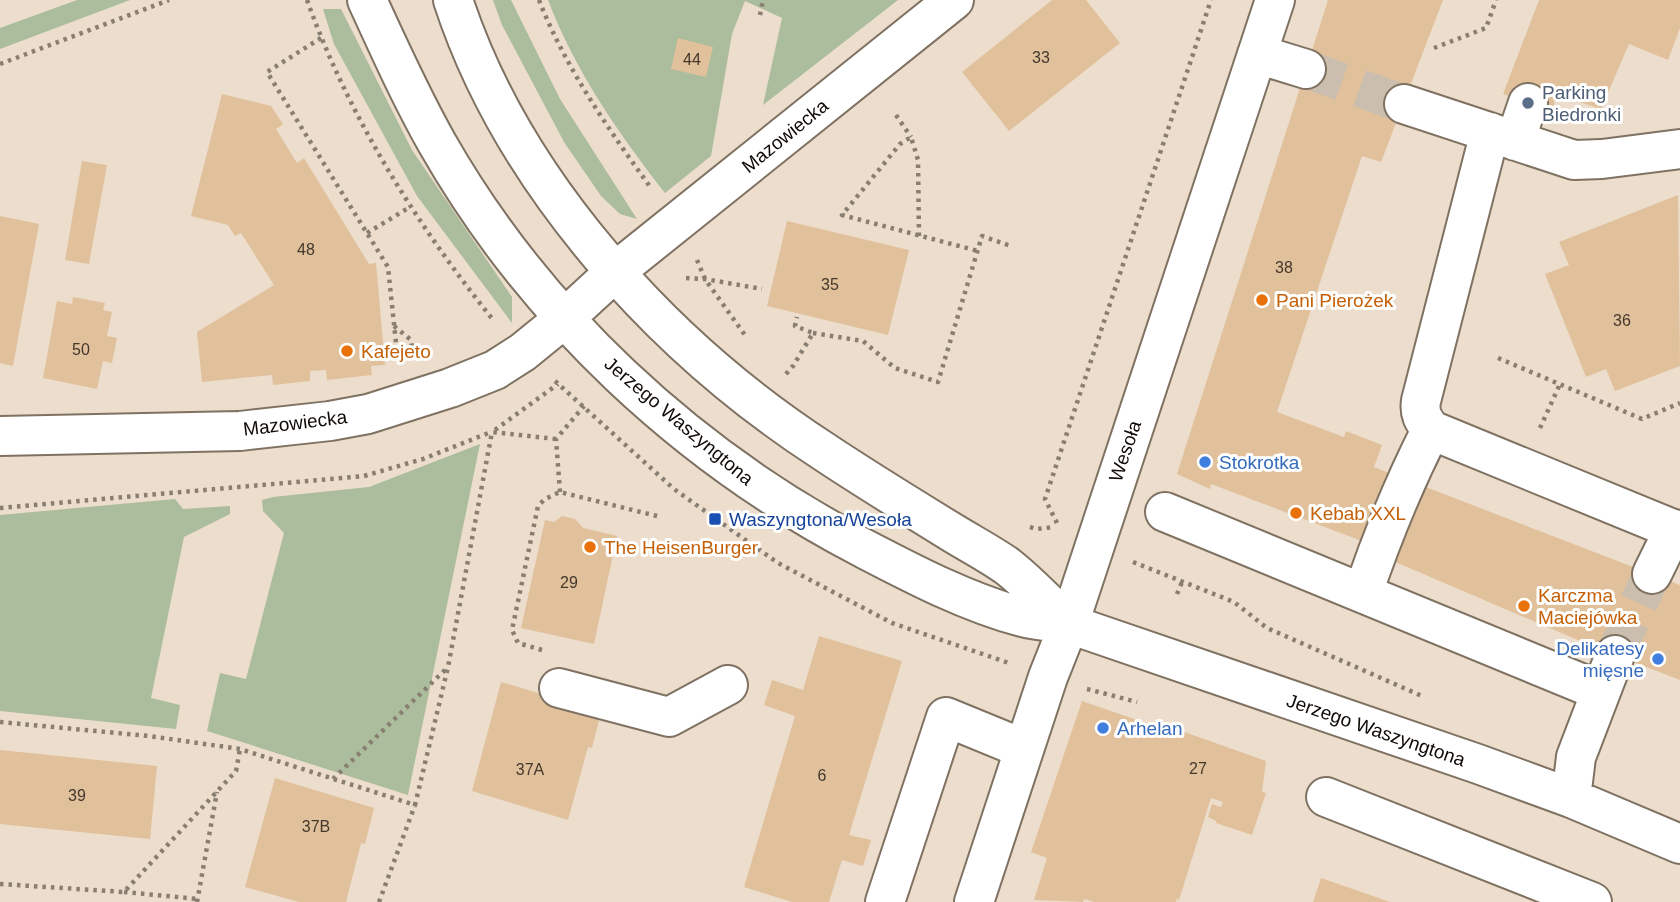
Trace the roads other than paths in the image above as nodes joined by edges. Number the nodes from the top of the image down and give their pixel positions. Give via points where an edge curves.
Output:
1 (367, 0) edge
2 (453, 0) edge
3 (954, 0) edge
4 (1275, 0) edge
5 (1257, 54) junction
6 (1306, 69) tunnel mouth
7 (1404, 103) tunnel mouth
8 (1528, 103) dead end
9 (1502, 137) junction
10 (1680, 149) edge
11 (615, 271) junction
12 (566, 317) junction
13 (1431, 430) junction
14 (0, 436) edge
15 (1165, 512) dead end
16 (1677, 531) edge
17 (1652, 574) tunnel mouth
18 (1363, 593) junction
19 (1069, 624) junction
20 (1615, 655) tunnel mouth
21 (728, 685) dead end
22 (559, 688) dead end
23 (1600, 691) junction
24 (1024, 749) junction
25 (1326, 797) dead end
26 (1572, 798) junction
27 (1680, 844) edge
28 (885, 902) edge
29 (974, 902) edge
30 (1592, 902) edge

1 - 12 street, Jerzego Waszyngtona via 438,145 506,246
2 - 11 street, Jerzego Waszyngtona via 505,120
3 - 11 street, Mazowiecka
4 - 5 street, Wesoła
5 - 6 street
5 - 19 street, Wesoła
7 - 9 street
8 - 9 street
9 - 10 street via 1574,160
9 - 13 street via 1421,401 1423,421
11 - 12 street, Mazowiecka
11 - 19 street, Jerzego Waszyngtona via 664,323 773,417 1008,567
12 - 14 street, Mazowiecka via 495,370 368,414 240,431
12 - 19 street, Jerzego Waszyngtona via 616,372 702,444 746,479 821,526 924,579 994,608 1024,618
13 - 16 street
13 - 18 street via 1406,479
15 - 18 street
16 - 17 street
18 - 23 street
19 - 24 street, Wesoła
19 - 26 street, Jerzego Waszyngtona
20 - 23 street
21 - 22 street via 669,717
23 - 26 street via 1576,757
24 - 28 street via 946,717
24 - 29 street, Wesoła
25 - 30 street
26 - 27 street, Jerzego Waszyngtona

